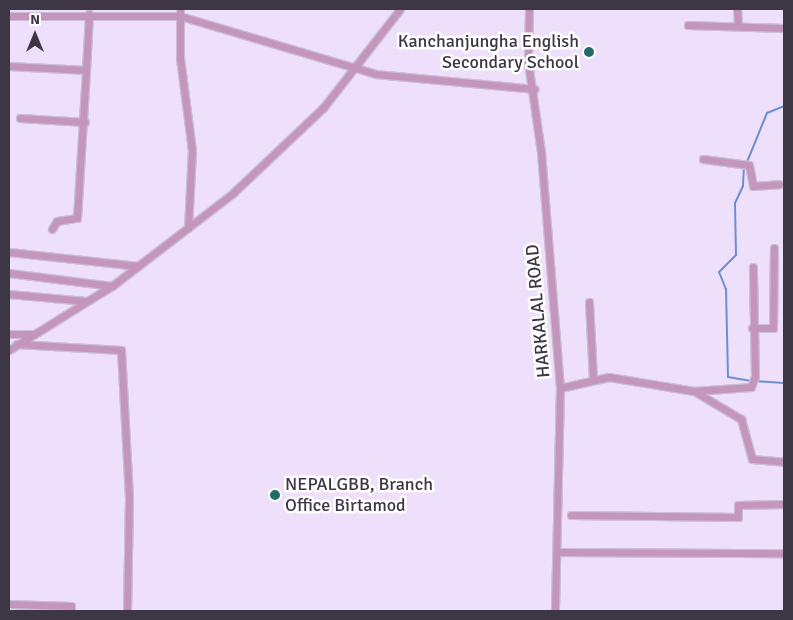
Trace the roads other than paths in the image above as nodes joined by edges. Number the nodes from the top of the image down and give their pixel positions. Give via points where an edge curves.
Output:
1 (400, 9) edge
2 (529, 9) edge
3 (737, 9) edge
4 (180, 12) edge
5 (89, 14) junction
6 (9, 16) edge
7 (738, 24) junction
8 (688, 25) dead end
9 (784, 28) edge
10 (9, 66) edge
11 (353, 68) junction
12 (86, 70) junction
13 (534, 89) junction
14 (20, 118) dead end
15 (85, 122) junction
16 (703, 159) dead end
17 (779, 184) dead end
18 (188, 228) junction
19 (52, 229) dead end
20 (774, 248) dead end
21 (9, 252) edge
22 (138, 266) junction
23 (753, 267) dead end
24 (9, 273) edge
25 (112, 286) junction
26 (9, 294) edge
27 (86, 301) junction
28 (589, 302) dead end
29 (752, 328) junction
30 (9, 334) edge
31 (33, 334) junction
32 (18, 344) junction
33 (9, 350) edge
34 (593, 378) junction
35 (560, 388) junction
36 (694, 391) junction
37 (784, 462) edge
38 (784, 504) edge
39 (571, 515) dead end
40 (557, 552) junction
41 (784, 553) edge
42 (9, 604) edge
43 (71, 611) edge
44 (128, 611) edge
45 (555, 611) edge

1 - 11 street
2 - 13 street, HARKALAL ROAD via 527,54
3 - 7 street
4 - 5 street
4 - 11 street
4 - 18 street via 180,58 192,150
5 - 6 street
5 - 12 street
7 - 8 street
7 - 9 street
10 - 12 street
11 - 13 street
11 - 18 street via 323,108 233,193
12 - 15 street
13 - 35 street, HARKALAL ROAD
14 - 15 street
15 - 19 street via 77,218 56,221
16 - 17 street via 749,165 753,186
18 - 22 street
20 - 29 street via 772,328
21 - 22 street
22 - 25 street
23 - 29 street
24 - 25 street
25 - 27 street
26 - 27 street
27 - 31 street
28 - 34 street
29 - 36 street via 755,376 751,387
30 - 31 street
31 - 32 street
32 - 33 street
32 - 44 street via 121,350 129,498
34 - 35 street
34 - 36 street via 629,379
35 - 40 street, HARKALAL ROAD
36 - 37 street via 741,419 752,459
38 - 39 street via 738,505 738,517
40 - 41 street
40 - 45 street, HARKALAL ROAD
42 - 43 street via 72,606

